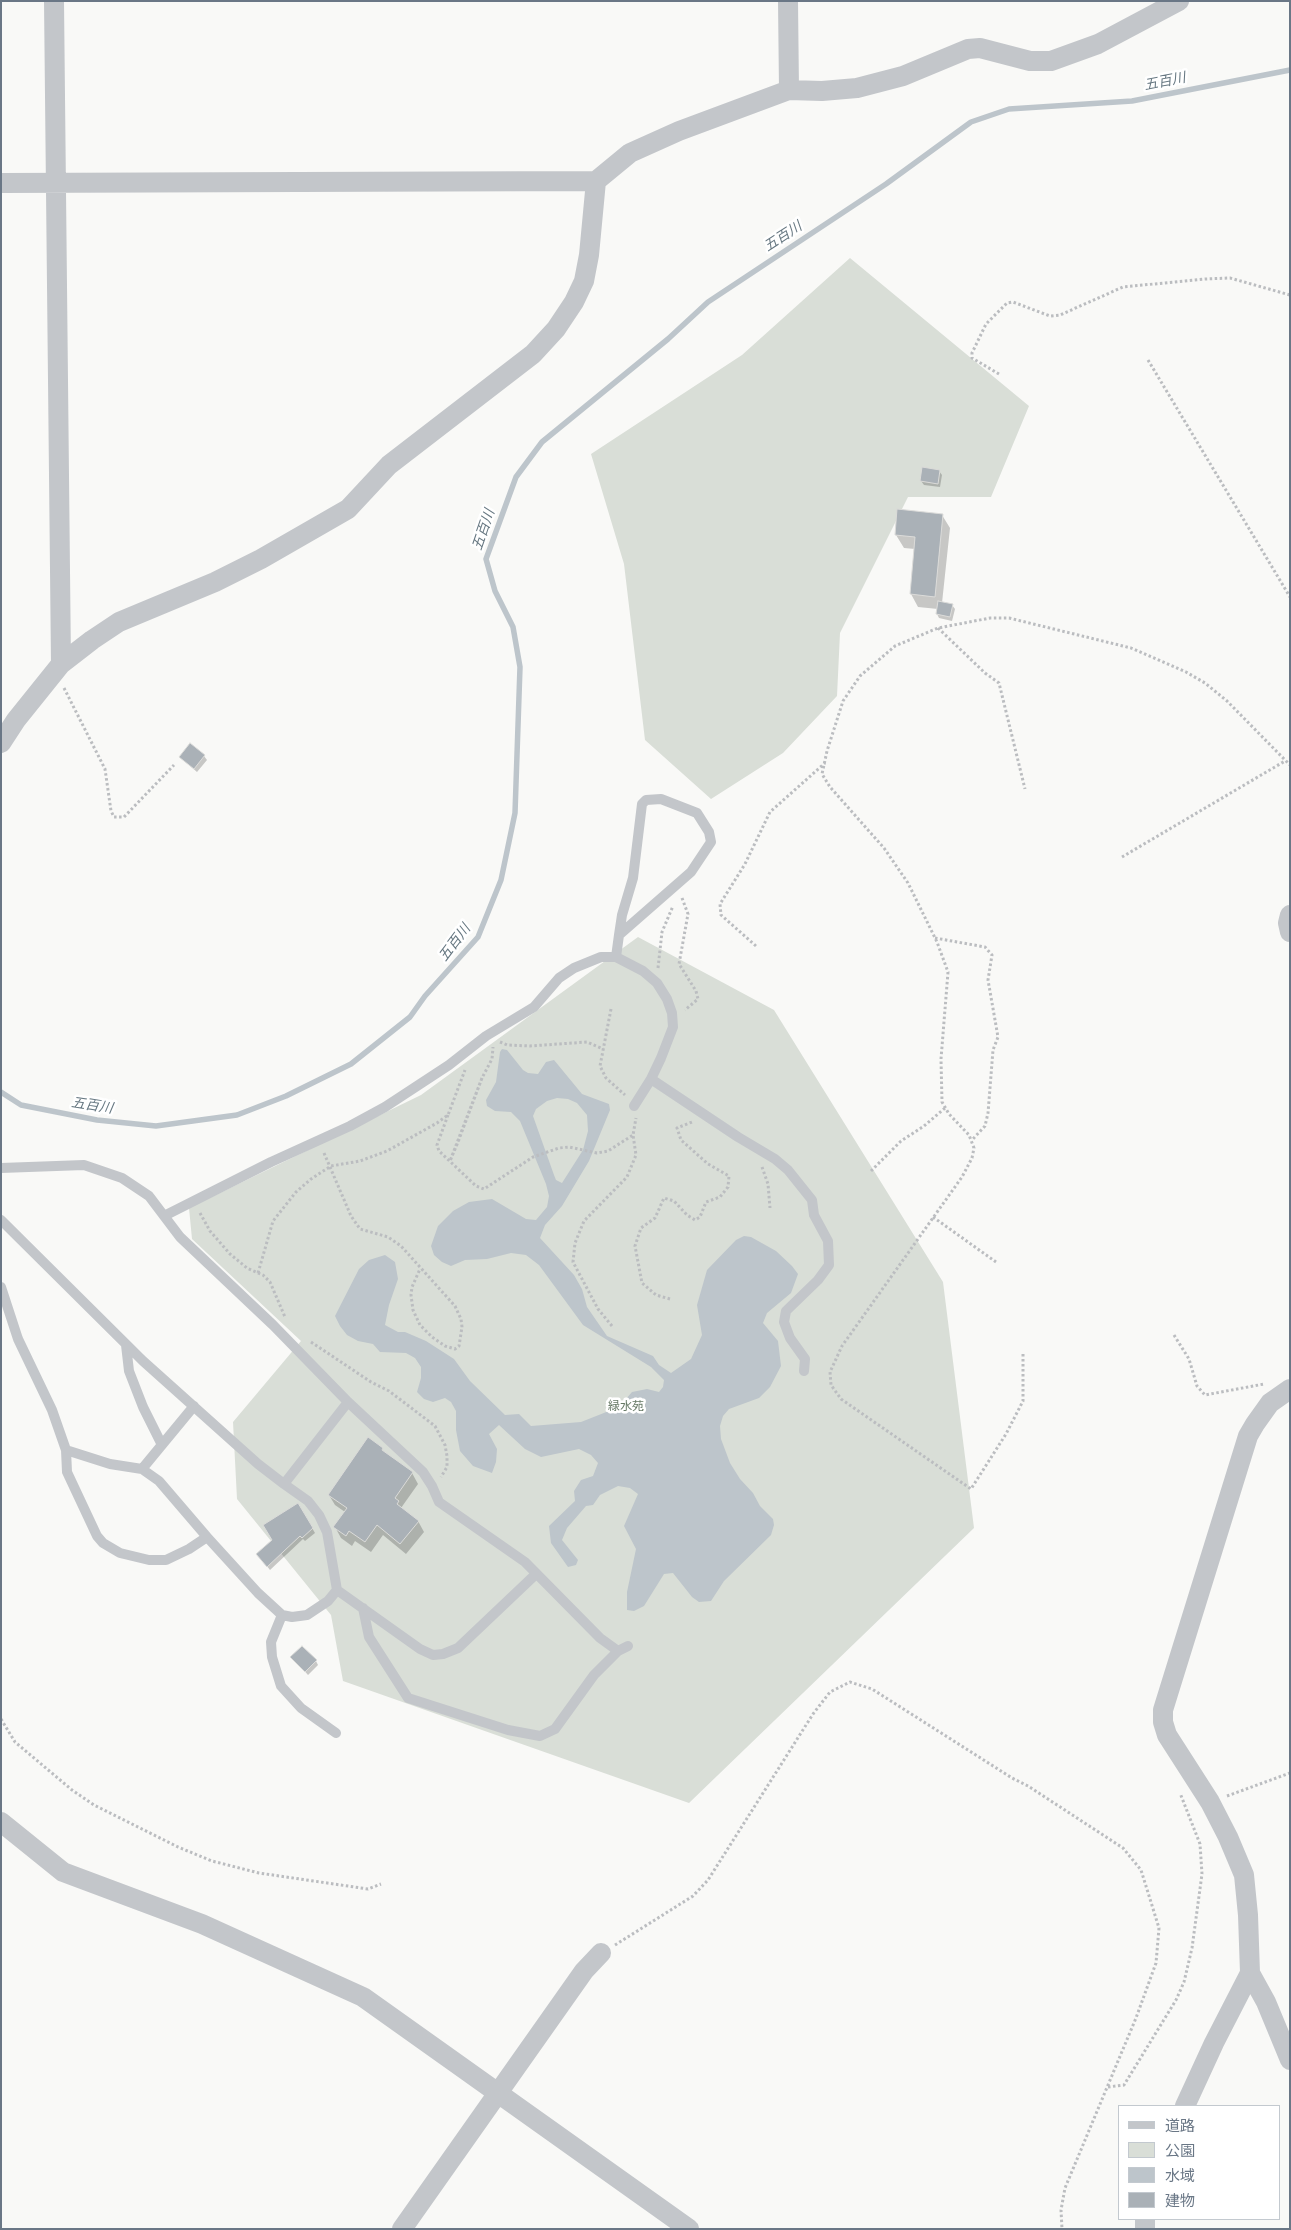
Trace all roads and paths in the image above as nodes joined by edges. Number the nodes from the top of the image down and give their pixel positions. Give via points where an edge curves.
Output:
1 (54, 1) edge
2 (788, 1) edge
3 (1178, 1) edge
4 (789, 90) junction
5 (596, 181) junction
6 (56, 183) junction
7 (1, 184) edge
8 (1290, 294) edge
9 (1148, 360) dead end
10 (999, 374) dead end
11 (1290, 597) edge
12 (938, 628) junction
13 (61, 664) junction
14 (1, 743) edge
15 (1285, 761) junction
16 (825, 763) junction
17 (1290, 764) edge
18 (174, 765) dead end
19 (1025, 790) dead end
20 (1122, 857) dead end
21 (674, 891) junction
22 (1290, 915) edge
23 (1290, 932) edge
24 (619, 935) junction
25 (935, 938) junction
26 (756, 946) dead end
27 (616, 958) junction
28 (656, 983) junction
29 (611, 1009) dead end
30 (672, 1017) junction
31 (486, 1036) junction
32 (473, 1046) junction
33 (603, 1049) junction
34 (651, 1079) junction
35 (634, 1106) junction
36 (945, 1108) junction
37 (448, 1114) junction
38 (696, 1121) dead end
39 (633, 1135) junction
40 (318, 1141) junction
41 (971, 1141) junction
42 (450, 1161) junction
43 (760, 1164) dead end
44 (331, 1166) junction
45 (1, 1168) edge
46 (871, 1171) dead end
47 (193, 1201) junction
48 (770, 1208) dead end
49 (164, 1216) junction
50 (933, 1217) junction
51 (1, 1220) edge
52 (996, 1262) dead end
53 (420, 1269) junction
54 (258, 1272) junction
55 (1, 1287) edge
56 (670, 1298) dead end
57 (286, 1319) dead end
58 (612, 1326) dead end
59 (1174, 1335) dead end
60 (309, 1340) dead end
61 (126, 1344) junction
62 (1023, 1354) dead end
63 (804, 1371) dead end
64 (1281, 1385) edge
65 (348, 1402) junction
66 (194, 1406) junction
67 (162, 1445) junction
68 (66, 1450) junction
69 (142, 1469) junction
70 (284, 1484) junction
71 (432, 1486) junction
72 (207, 1538) junction
73 (536, 1574) junction
74 (337, 1590) junction
75 (363, 1608) junction
76 (282, 1614) junction
77 (628, 1646) dead end
78 (618, 1651) junction
79 (1, 1719) edge
80 (336, 1733) dead end
81 (1290, 1773) edge
82 (1178, 1786) dead end
83 (1210, 1802) junction
84 (1, 1822) edge
85 (381, 1884) dead end
86 (601, 1953) joint
87 (1250, 1973) junction
88 (1290, 2060) edge
89 (1108, 2087) junction
90 (499, 2093) junction
91 (1185, 2105) edge
92 (402, 2229) edge
93 (689, 2229) edge
94 (1062, 2229) edge

1 - 6 street
2 - 4 street
3 - 4 street via 1098,44 1051,61 1030,61 980,48 968,49 903,76 857,88 822,92
4 - 5 street via 630,153
5 - 6 street
5 - 13 street via 590,255 584,281 556,329 533,354 389,464 348,508 261,559 120,622
6 - 7 street
6 - 13 street
8 - 10 path via 1230,278 1123,287 1060,315 1050,316 1013,302 1006,304 986,324 972,353 972,358
9 - 11 path
12 - 15 path via 990,618 1009,618 1131,648 1205,683
12 - 16 path via 895,646 860,676 843,701
12 - 19 path via 999,684
13 - 14 street
13 - 18 path via 58,677 104,769 114,817 124,817
15 - 17 path
15 - 20 path
16 - 25 path via 822,774 830,787 884,848 908,883
16 - 26 path via 770,812 745,864 720,904 721,915
21 - 24 lane
21 - 24 lane via 711,842 709,832 697,813 661,799 646,800 642,804 633,878
21 - 28 path via 670,914 662,932
21 - 30 path via 683,899 688,914 679,964 696,990 698,999
22 - 23 street
24 - 27 lane
25 - 36 path via 948,972 941,1059 942,1102
25 - 41 path via 985,947 992,955 988,980 998,1037 993,1050 985,1126
27 - 28 lane via 643,971
27 - 31 lane via 601,958 574,968 559,978 534,1007
28 - 30 lane
29 - 33 path
30 - 34 lane via 673,1027
31 - 32 lane
31 - 33 path via 507,1045 587,1042
31 - 42 path via 493,1048 492,1059
32 - 37 path
32 - 40 lane via 386,1107
33 - 35 path via 600,1066 606,1078
34 - 35 lane
34 - 63 lane via 775,1159 812,1200 814,1215 828,1241 829,1264 818,1280 786,1311 784,1322 790,1338 805,1359
35 - 39 path
36 - 41 path
36 - 46 path via 901,1141
37 - 42 path via 437,1145
37 - 44 path via 438,1123 387,1151 360,1161
38 - 56 path via 677,1128 681,1140 692,1152 729,1176 728,1187 720,1197 706,1202 700,1217 695,1220 674,1201 664,1198 655,1218 641,1228 635,1246 642,1283 656,1295
39 - 42 path via 608,1151 597,1153 570,1147 533,1157 484,1189 476,1186
39 - 58 path via 636,1155 627,1177 584,1221 575,1244 573,1262 598,1309
40 - 44 path
40 - 47 lane
41 - 50 path via 974,1148 972,1158
43 - 48 path via 768,1184
44 - 53 path via 351,1216 360,1229 392,1239
44 - 54 path via 296,1192 273,1221
45 - 49 lane via 84,1165 122,1178 149,1196
47 - 49 lane
47 - 54 path via 210,1231 230,1254 247,1268
49 - 65 lane via 180,1237
50 - 52 path
50 - 62 path via 842,1346 830,1372 831,1385 841,1400 971,1489 1023,1401
51 - 61 lane
53 - 53 path via 455,1306 461,1319 456,1349 438,1342 420,1325 413,1310 412,1286
54 - 57 path via 273,1287
55 - 68 lane via 18,1339 52,1410
59 - 64 path via 1189,1359 1197,1386 1206,1396
60 - 71 path via 389,1391 435,1426 445,1445 447,1467
61 - 66 lane
61 - 67 lane via 129,1372
64 - 83 street via 1248,1436 1163,1710 1167,1735
65 - 70 lane
65 - 71 lane via 423,1472
66 - 67 lane
66 - 70 lane
67 - 69 lane
68 - 69 lane via 110,1464
68 - 72 lane via 67,1472 103,1543 133,1557 166,1560
69 - 72 lane via 160,1481
70 - 74 lane via 308,1501 319,1515 327,1532
71 - 73 lane via 439,1502 525,1562
72 - 76 lane
73 - 75 lane via 458,1648 444,1654 433,1655 420,1649
73 - 78 lane via 600,1638
74 - 75 lane
74 - 76 lane via 328,1601 307,1615 292,1617
75 - 78 lane via 369,1638 408,1698 508,1730 540,1736 555,1729 594,1675
76 - 80 lane via 271,1642 281,1686 301,1708
77 - 78 lane
79 - 85 path via 16,1742 72,1790 94,1805 178,1847 212,1861 259,1873 368,1889
81 - 83 path
82 - 89 path via 1200,1844 1202,1874 1192,1948 1176,2000 1124,2085
83 - 87 street via 1244,1875
84 - 90 street via 63,1872 202,1924 363,1997
86 - 89 path via 693,1896 708,1880 813,1714 830,1692 850,1682 872,1689 1028,1786 1122,1848 1142,1870 1159,1928 1156,1963
86 - 90 street via 584,1971
87 - 88 street
87 - 91 street
89 - 94 path via 1065,2188
90 - 92 street
90 - 93 street

